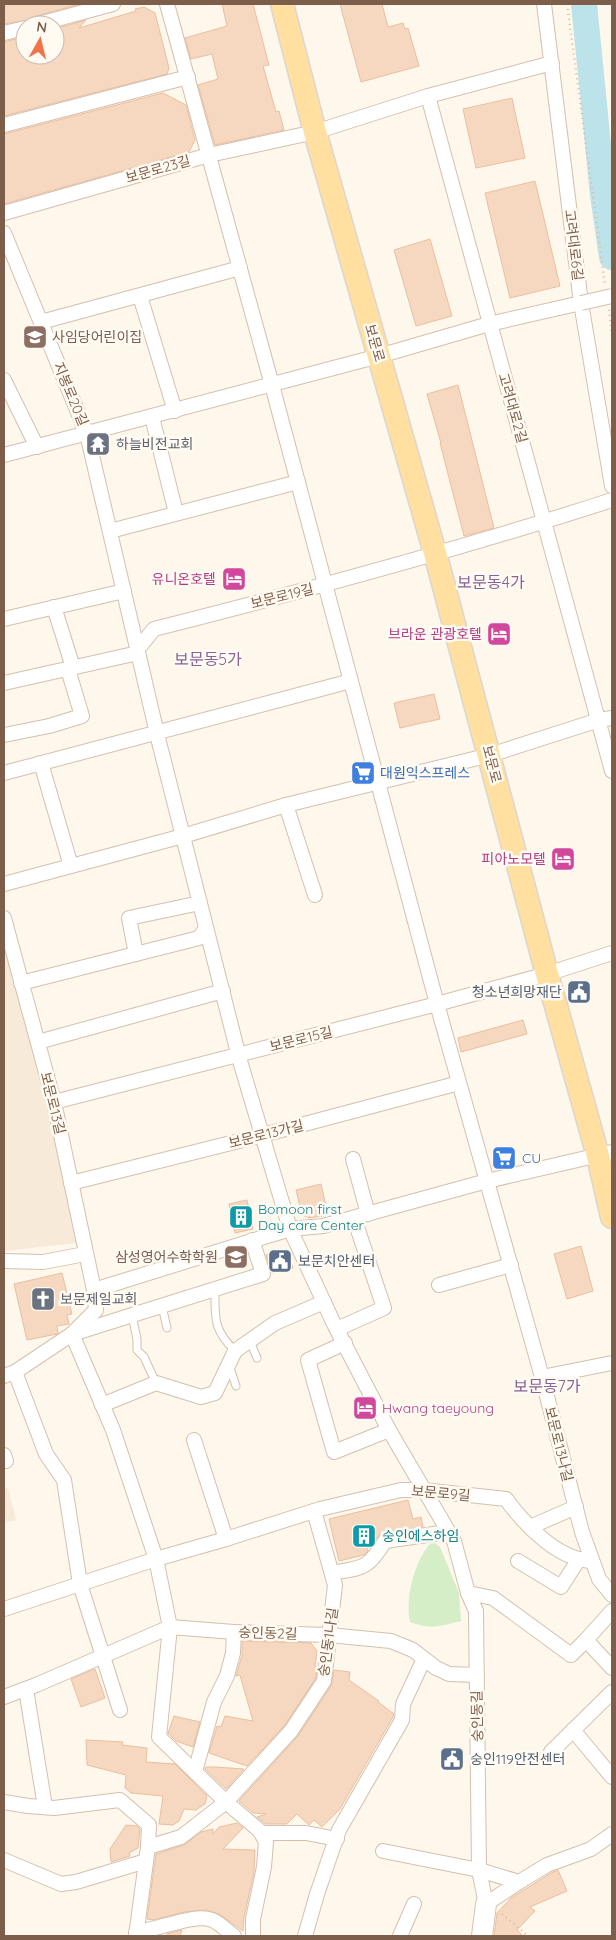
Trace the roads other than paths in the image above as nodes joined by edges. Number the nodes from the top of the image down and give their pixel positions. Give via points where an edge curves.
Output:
1 (113, 4) edge
2 (167, 4) edge
3 (282, 4) edge
4 (544, 4) edge
5 (65, 17) edge
6 (552, 63) junction
7 (188, 77) junction
8 (428, 96) junction
9 (4, 125) edge
10 (315, 132) junction
11 (209, 155) junction
12 (4, 213) edge
13 (4, 233) edge
14 (240, 268) junction
15 (140, 296) junction
16 (609, 298) edge
17 (582, 303) junction
18 (41, 322) junction
19 (489, 324) junction
20 (379, 356) junction
21 (4, 380) edge
22 (272, 385) junction
23 (175, 411) junction
24 (152, 417) junction
25 (87, 434) junction
26 (37, 447) junction
27 (4, 455) edge
28 (298, 482) junction
29 (612, 486) edge
30 (612, 500) edge
31 (176, 513) junction
32 (545, 522) junction
33 (110, 531) junction
34 (435, 553) junction
35 (325, 585) junction
36 (124, 591) junction
37 (54, 607) junction
38 (4, 619) edge
39 (138, 651) junction
40 (71, 667) junction
41 (351, 681) junction
42 (4, 683) edge
43 (606, 719) edge
44 (156, 733) junction
45 (4, 735) edge
46 (490, 755) junction
47 (42, 763) junction
48 (612, 771) edge
49 (4, 773) edge
50 (378, 783) junction
51 (286, 805) junction
52 (183, 836) junction
53 (71, 866) junction
54 (4, 884) edge
55 (315, 895) dead end
56 (200, 903) junction
57 (4, 918) edge
58 (206, 928) junction
59 (612, 953) edge
60 (136, 954) junction
61 (547, 974) junction
62 (21, 983) junction
63 (223, 991) junction
64 (438, 1004) junction
65 (38, 1042) junction
66 (239, 1055) junction
67 (460, 1083) junction
68 (54, 1102) junction
69 (263, 1135) junction
70 (605, 1154) edge
71 (353, 1159) dead end
72 (487, 1181) junction
73 (71, 1183) junction
74 (368, 1214) junction
75 (612, 1217) edge
76 (354, 1218) junction
77 (290, 1229) junction
78 (252, 1240) junction
79 (85, 1254) junction
80 (4, 1261) edge
81 (511, 1265) junction
82 (439, 1285) dead end
83 (215, 1289) junction
84 (94, 1290) junction
85 (324, 1302) junction
86 (162, 1306) junction
87 (132, 1315) junction
88 (167, 1328) dead end
89 (337, 1329) junction
90 (72, 1334) junction
91 (250, 1341) junction
92 (345, 1342) junction
93 (235, 1351) junction
94 (257, 1358) dead end
95 (612, 1363) edge
96 (229, 1364) junction
97 (9, 1374) edge
98 (542, 1378) junction
99 (156, 1384) junction
100 (236, 1386) dead end
101 (102, 1405) junction
102 (389, 1430) junction
103 (194, 1440) dead end
104 (423, 1490) junction
105 (576, 1507) junction
106 (314, 1511) junction
107 (530, 1527) junction
108 (448, 1532) junction
109 (226, 1539) junction
110 (156, 1559) junction
111 (585, 1560) junction
112 (518, 1561) dead end
113 (332, 1573) junction
114 (80, 1584) junction
115 (468, 1593) junction
116 (612, 1595) edge
117 (4, 1609) edge
118 (612, 1611) edge
119 (170, 1627) junction
120 (234, 1632) junction
121 (329, 1635) junction
122 (586, 1640) junction
123 (102, 1656) junction
124 (424, 1659) junction
125 (612, 1668) edge
126 (477, 1675) junction
127 (26, 1689) junction
128 (612, 1692) edge
129 (4, 1698) edge
130 (120, 1710) dead end
131 (573, 1730) junction
132 (551, 1752) dead end
133 (195, 1772) junction
134 (612, 1777) edge
135 (4, 1802) edge
136 (226, 1802) junction
137 (45, 1807) junction
138 (261, 1833) junction
139 (612, 1834) edge
140 (337, 1839) junction
141 (383, 1851) dead end
142 (147, 1854) junction
143 (4, 1860) edge
144 (479, 1870) junction
145 (519, 1882) junction
146 (414, 1904) dead end
147 (486, 1904) junction
148 (136, 1934) edge
149 (234, 1936) edge
150 (253, 1936) edge
151 (305, 1936) edge
152 (400, 1936) edge
153 (482, 1936) edge

1 - 5 street
2 - 7 street
3 - 10 main road, 보문로
4 - 6 street, 고려대로6길
6 - 8 street
6 - 17 street, 고려대로6길
7 - 9 street
7 - 11 street
8 - 10 street
8 - 19 street, 고려대로2길
10 - 11 street, 보문로23길
10 - 20 main road, 보문로
11 - 12 street, 보문로23길
11 - 14 street
13 - 18 street, 지봉로20길
14 - 15 street
14 - 22 street
15 - 18 street
15 - 23 street
16 - 17 street, bridge
17 - 19 street
17 - 29 street, 고려대로6길
18 - 25 street, 지봉로20길
19 - 20 street
19 - 32 street, 고려대로2길
20 - 22 street
20 - 34 main road, 보문로
21 - 26 street
22 - 23 street
22 - 28 street
23 - 24 street
24 - 25 street
24 - 31 street
25 - 26 street
25 - 33 street, 지봉로20길
26 - 27 street
28 - 31 street
28 - 35 street
30 - 32 street
31 - 33 street
32 - 34 street
32 - 43 street, 고려대로2길
33 - 36 street, 지봉로20길
34 - 35 street, 보문로19길
34 - 46 main road, 보문로
35 - 39 street, 보문로19길 via 154,628
35 - 41 street
36 - 37 street
36 - 39 street, 지봉로20길
37 - 38 street
37 - 40 street
39 - 40 street
39 - 44 street, 지봉로20길
40 - 42 street
40 - 45 street via 70,676 82,716
41 - 44 street
41 - 50 street
43 - 46 street
43 - 48 street, 고려대로2길
44 - 47 street
44 - 52 street, 지봉로20길
46 - 50 street
46 - 61 main road, 보문로
47 - 49 street
47 - 53 street
50 - 51 street
50 - 64 street
51 - 52 street
51 - 55 street
52 - 53 street
52 - 56 street, 지봉로20길
53 - 54 street
56 - 58 street, 지봉로20길
56 - 60 street via 129,918
57 - 62 street, 보문로13길
58 - 60 street via 199,938
58 - 63 street, 지봉로20길
59 - 61 street
60 - 62 street
61 - 64 street, 보문로15길
61 - 70 main road, 보문로
62 - 65 street, 보문로13길
63 - 65 street
63 - 66 street, 지봉로20길
64 - 66 street, 보문로15길
64 - 67 street
65 - 68 street, 보문로13길
66 - 68 street, 보문로15길
66 - 69 street, 지봉로20길
67 - 69 street, 보문로13가길
67 - 72 street
68 - 73 street, 보문로13길
69 - 73 street, 보문로13가길
69 - 77 street, 숭인동길
70 - 72 street
70 - 75 main road, 보문로
71 - 74 street
72 - 74 street
72 - 81 street, 보문로13나길
73 - 79 street, 보문로13길
74 - 76 street
76 - 77 street via 323,1226
76 - 89 street via 384,1308
77 - 78 street
77 - 85 street, 숭인동길
78 - 83 street, 보문로13길 via 262,1274
78 - 84 street
79 - 80 street via 43,1262
79 - 84 street, 보문로13길
81 - 82 street
81 - 98 street, 보문로13나길
83 - 86 street, 보문로13길
83 - 93 lane via 215,1321 223,1339
84 - 90 street, 보문로13길 via 96,1310
85 - 89 street, 숭인동길
85 - 91 street via 275,1323
86 - 87 street, 보문로13길
86 - 88 lane
87 - 90 street, 보문로13길
87 - 99 lane via 137,1350
89 - 92 street, 숭인동길
90 - 97 street, 보문로13길
90 - 101 street
91 - 93 street
91 - 94 lane
92 - 102 street, 숭인동길
92 - 102 street via 308,1360 334,1452
93 - 96 street
95 - 98 street
96 - 99 street via 215,1393 201,1397
96 - 100 lane
97 - 114 street via 46,1454 64,1480
98 - 105 street, 보문로13나길
99 - 101 street
101 - 110 street
102 - 104 street, 숭인동길
103 - 109 street
104 - 106 street, 보문로9길 via 401,1490
104 - 107 street, 보문로9길 via 506,1499
104 - 108 street, 숭인동길
105 - 107 street
105 - 111 street, 보문로13나길
106 - 109 street, 보문로9길
106 - 113 street, 숭인동1나길
107 - 111 street, 보문로9길 via 547,1541
108 - 113 street via 385,1541 374,1559 364,1567
108 - 115 street, 숭인동길 via 454,1541
109 - 110 street, 보문로9길
110 - 114 street, 보문로9길
110 - 119 street
111 - 112 street via 561,1588
111 - 116 street, 보문로13나길
113 - 121 street, 숭인동1나길 via 335,1585
114 - 117 street, 보문로9길
114 - 123 street
115 - 122 street via 493,1598 571,1655
115 - 126 street, 숭인동길 via 476,1611
118 - 122 street
119 - 120 street, 숭인동2길
119 - 123 street, 숭인동2길
119 - 133 street via 159,1737
120 - 121 street, 숭인동2길
120 - 133 street via 229,1669 214,1702
121 - 124 street, 숭인동2길 via 391,1641 413,1650
121 - 136 street, 숭인동1나길 via 324,1681 291,1731
122 - 125 street
123 - 127 street, 숭인동2길
123 - 130 street
124 - 126 street, 숭인동2길 via 449,1674
124 - 140 street via 402,1704 402,1720 339,1830
126 - 144 street, 숭인동길
127 - 129 street, 숭인동2길
127 - 137 street
128 - 131 street
131 - 132 street
131 - 134 street
133 - 136 street
135 - 137 street
136 - 138 street
136 - 142 street, 숭인동1나길 via 181,1837
137 - 142 street via 120,1800 149,1825
138 - 140 street via 306,1833
138 - 150 street via 266,1842
139 - 145 street via 591,1849 547,1865
140 - 151 street
141 - 144 street
142 - 143 street, 숭인동1나길 via 60,1884
142 - 148 street
144 - 145 street
144 - 147 street, 숭인동길
145 - 147 street
146 - 152 street
147 - 153 street, 숭인동길
148 - 149 street via 200,1917 214,1920

